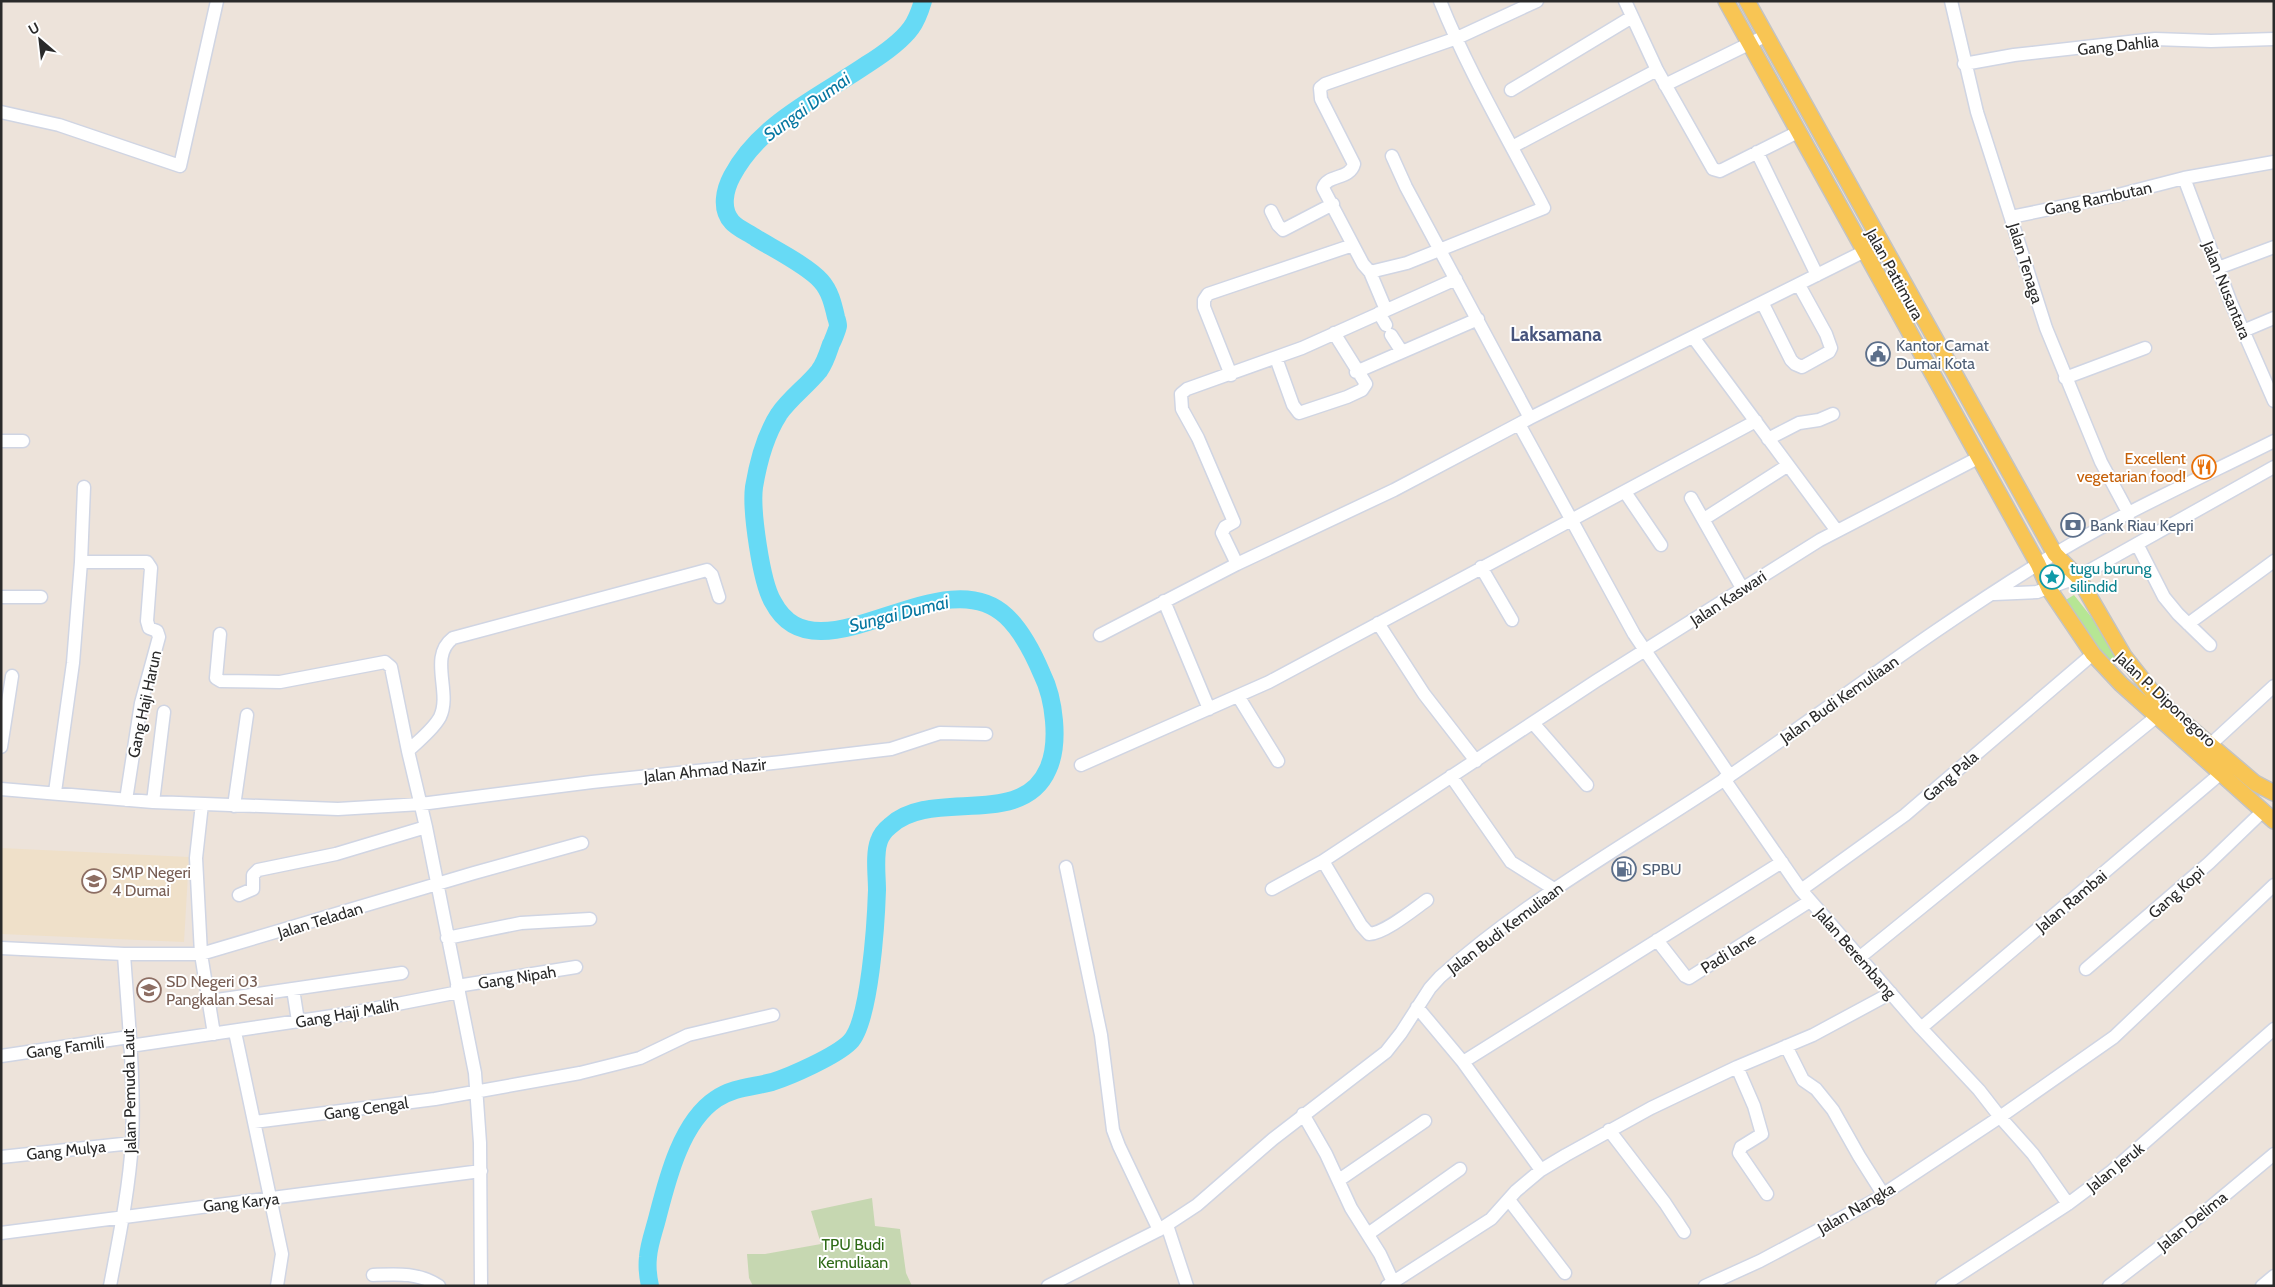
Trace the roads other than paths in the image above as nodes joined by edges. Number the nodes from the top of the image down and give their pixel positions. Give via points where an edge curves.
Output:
1 (217, 1) edge
2 (1440, 1) edge
3 (1537, 1) edge
4 (1726, 1) edge
5 (1747, 1) edge
6 (1951, 1) edge
7 (1628, 2) edge
8 (1632, 17) junction
9 (1765, 36) junction
10 (1456, 38) junction
11 (2274, 39) edge
12 (1750, 45) junction
13 (1964, 64) junction
14 (1657, 70) junction
15 (1665, 85) junction
16 (1512, 90) dead end
17 (1, 112) edge
18 (1798, 132) junction
19 (1512, 147) junction
20 (1757, 152) junction
21 (1392, 156) dead end
22 (2274, 162) edge
23 (2184, 178) junction
24 (1333, 204) junction
25 (1271, 211) dead end
26 (2012, 217) junction
27 (1353, 245) junction
28 (2274, 247) edge
29 (1440, 250) junction
30 (1863, 252) junction
31 (2218, 268) junction
32 (1370, 272) junction
33 (1817, 275) junction
34 (1456, 279) junction
35 (1799, 285) junction
36 (1763, 304) junction
37 (1383, 312) junction
38 (2274, 318) edge
39 (1478, 319) junction
40 (2243, 330) junction
41 (1334, 333) junction
42 (1693, 337) junction
43 (2145, 348) dead end
44 (1402, 352) junction
45 (1276, 358) junction
46 (1356, 372) junction
47 (1231, 375) junction
48 (2065, 378) junction
49 (2274, 401) edge
50 (1833, 414) dead end
51 (1525, 421) junction
52 (1756, 421) junction
53 (1768, 439) junction
54 (1, 441) edge
55 (22, 441) dead end
56 (2274, 441) edge
57 (1978, 458) junction
58 (1787, 466) junction
59 (2274, 467) edge
60 (84, 487) dead end
61 (1625, 492) junction
62 (1691, 498) dead end
63 (2129, 514) junction
64 (1704, 519) junction
65 (1571, 520) junction
66 (1837, 531) junction
67 (2137, 544) junction
68 (1661, 545) dead end
69 (2055, 554) junction
70 (2274, 561) edge
71 (81, 562) junction
72 (1237, 564) junction
73 (2038, 564) junction
74 (1481, 567) junction
75 (2078, 577) junction
76 (1742, 588) junction
77 (2049, 589) junction
78 (1989, 595) junction
79 (1, 597) edge
80 (40, 597) dead end
81 (719, 597) dead end
82 (1164, 601) junction
83 (1512, 620) dead end
84 (1378, 623) junction
85 (2188, 624) junction
86 (220, 634) dead end
87 (1100, 635) dead end
88 (2210, 645) dead end
89 (1645, 650) junction
90 (2093, 654) junction
91 (12, 676) dead end
92 (2274, 686) edge
93 (1238, 696) junction
94 (1209, 709) junction
95 (164, 712) dead end
96 (247, 714) dead end
97 (2156, 717) junction
98 (1533, 723) junction
99 (986, 734) dead end
100 (2212, 744) junction
101 (1, 747) edge
102 (408, 752) junction
103 (1278, 761) dead end
104 (1476, 761) junction
105 (1081, 765) dead end
106 (2220, 774) junction
107 (1451, 776) junction
108 (1727, 778) junction
109 (1587, 785) dead end
110 (1, 789) edge
111 (55, 792) junction
112 (2274, 793) edge
113 (126, 800) junction
114 (153, 802) junction
115 (202, 804) junction
116 (422, 804) junction
117 (234, 806) junction
118 (2268, 816) edge
119 (426, 827) junction
120 (582, 843) dead end
121 (1323, 861) junction
122 (1782, 862) junction
123 (1066, 867) dead end
124 (438, 884) junction
125 (2274, 885) edge
126 (1272, 889) dead end
127 (1554, 889) junction
128 (1801, 890) junction
129 (239, 895) dead end
130 (1427, 900) dead end
131 (1810, 901) junction
132 (590, 919) dead end
133 (447, 938) junction
134 (1657, 940) junction
135 (1, 948) edge
136 (124, 954) junction
137 (201, 954) junction
138 (1859, 958) junction
139 (576, 967) dead end
140 (2086, 969) dead end
141 (402, 972) dead end
142 (293, 989) junction
143 (458, 989) junction
144 (1890, 993) junction
145 (210, 1001) junction
146 (1417, 1007) junction
147 (773, 1015) dead end
148 (298, 1021) junction
149 (1921, 1028) junction
150 (2274, 1029) edge
151 (235, 1032) junction
152 (214, 1034) junction
153 (130, 1042) junction
154 (1786, 1046) junction
155 (1, 1056) edge
156 (1463, 1062) junction
157 (1736, 1067) junction
158 (477, 1091) junction
159 (1303, 1114) junction
160 (2000, 1117) junction
161 (1425, 1120) dead end
162 (254, 1122) junction
163 (1609, 1130) junction
164 (132, 1143) junction
165 (2274, 1154) edge
166 (1, 1157) edge
167 (1460, 1169) dead end
168 (1540, 1170) junction
169 (481, 1171) junction
170 (1339, 1180) junction
171 (1767, 1194) dead end
172 (1883, 1194) junction
173 (269, 1199) junction
174 (1509, 1200) junction
175 (2068, 1204) junction
176 (124, 1216) junction
177 (1163, 1227) junction
178 (1684, 1232) dead end
179 (1, 1233) edge
180 (1368, 1234) junction
181 (1565, 1273) dead end
182 (373, 1275) dead end
183 (2274, 1276) edge
184 (1391, 1284) edge
185 (110, 1286) edge
186 (277, 1286) edge
187 (439, 1286) edge
188 (481, 1286) edge
189 (1048, 1286) edge
190 (1187, 1286) edge
191 (1705, 1286) edge
192 (1942, 1286) edge
193 (2109, 1286) edge
194 (2262, 1286) edge

1 - 17 street via 180,166 59,125
2 - 10 street
3 - 10 street
4 - 12 main road, Jalan Pattimura
5 - 9 main road, Jalan Pattimura
6 - 13 street, Jalan Tenaga
7 - 8 street
8 - 14 street
8 - 16 street
9 - 12 street
9 - 69 main road, Jalan Pattimura
10 - 19 street
10 - 24 street via 1320,88 1321,100 1354,164 1349,174 1324,184 1323,188
11 - 13 street, Gang Dahlia via 2155,39
12 - 15 street
12 - 18 main road, Jalan Pattimura
13 - 26 street, Jalan Tenaga
14 - 15 street
14 - 19 street
15 - 20 street via 1713,169 1720,171
18 - 20 street
18 - 30 main road, Jalan Pattimura
19 - 29 street via 1544,208
20 - 33 street
21 - 29 street, Jalan Berembang
22 - 23 street, Gang Rambutan
23 - 26 street, Gang Rambutan
23 - 31 street, Jalan Nusantara
24 - 25 street via 1284,230
24 - 27 street
26 - 48 street, Jalan Tenaga
27 - 32 street
27 - 47 street via 1208,294 1204,307
28 - 31 street
29 - 32 street via 1407,263
29 - 34 street, Jalan Berembang
30 - 33 street
30 - 57 main road, Jalan Pattimura
31 - 40 street, Jalan Nusantara
32 - 37 street
33 - 35 street
34 - 37 street
34 - 39 street, Jalan Berembang
35 - 36 street
35 - 36 street via 1832,348 1802,367 1791,360
36 - 42 street
37 - 41 street
37 - 44 street via 1388,330
38 - 40 street
39 - 44 street
39 - 51 street, Jalan Berembang
40 - 49 street, Jalan Nusantara
41 - 45 street
41 - 46 street
42 - 51 street
42 - 52 street
43 - 48 street
44 - 46 street
45 - 46 street via 1293,405 1302,414 1366,388 1364,380
45 - 47 street
47 - 72 street via 1187,389 1180,398 1182,409 1231,512 1234,522 1222,533
48 - 63 street, Jalan Tenaga via 2101,462
50 - 53 street via 1799,423
51 - 65 street, Jalan Berembang
51 - 72 street via 1394,490
52 - 53 street
52 - 61 street
53 - 58 street
54 - 55 street
56 - 63 street, Jalan Budi Kemuliaan
57 - 66 street, Jalan Kaswari
57 - 73 main road, Jalan Pattimura
58 - 64 street
58 - 66 street
59 - 67 street
60 - 71 street
61 - 65 street
61 - 68 street
62 - 64 street
63 - 69 street, Jalan Budi Kemuliaan
64 - 76 street
65 - 74 street
65 - 89 street, Jalan Berembang
66 - 76 street, Jalan Kaswari
67 - 75 street
67 - 85 street via 2164,597
69 - 73 street, Jalan Budi Kemuliaan
69 - 75 main road, Jalan Pattimura
70 - 85 street
71 - 111 street via 73,663
71 - 113 street, Gang Haji Harun via 147,562 151,568 147,621 149,628 157,631 159,637 141,703
72 - 82 street
73 - 77 main road, Jalan Pattimura
73 - 78 street, Jalan Budi Kemuliaan
74 - 83 street
74 - 84 street
75 - 77 street
75 - 100 main road, Jalan Pattimura via 2105,626 2151,692
76 - 89 street, Jalan Kaswari
77 - 78 street
77 - 90 main road, Jalan P. Diponegoro
78 - 108 street, Jalan Budi Kemuliaan
79 - 80 street
81 - 102 street via 712,575 707,570 453,638 446,643 442,655 440,716
82 - 87 street
82 - 94 street
84 - 93 street
84 - 104 street via 1424,694
85 - 88 street
86 - 102 street via 216,678 221,681 280,682 388,663 393,672
89 - 98 street, Jalan Kaswari
89 - 108 street, Jalan Berembang
90 - 97 main road, Jalan P. Diponegoro
90 - 128 street, Gang Pala via 1905,815
91 - 101 street
92 - 100 street
93 - 94 street
93 - 103 street
94 - 105 street
95 - 114 street
96 - 117 street
97 - 106 main road, Jalan P. Diponegoro
97 - 138 street
98 - 104 street, Jalan Kaswari
98 - 109 street
99 - 116 street, Jalan Ahmad Nazir via 940,733 891,749
100 - 112 main road, Jalan Pattimura via 2255,783
102 - 116 street
104 - 107 street, Jalan Kaswari
106 - 118 main road, Jalan P. Diponegoro
106 - 149 street, Jalan Rambai
107 - 121 street, Jalan Kaswari
107 - 127 street via 1511,862
108 - 122 street, Jalan Berembang
108 - 127 street, Jalan Budi Kemuliaan
110 - 111 street, Jalan Ahmad Nazir
111 - 113 street, Jalan Ahmad Nazir
113 - 114 street, Jalan Ahmad Nazir
114 - 115 street, Jalan Ahmad Nazir
115 - 117 street, Jalan Ahmad Nazir
115 - 137 street via 196,858
116 - 117 street, Jalan Ahmad Nazir via 338,809
116 - 119 street
118 - 140 street, Gang Kopi
119 - 124 street
119 - 129 street via 336,854 258,870 253,875 253,888
120 - 124 street, Jalan Teladan
121 - 126 street, Jalan Kaswari
121 - 130 street via 1369,934 1375,934
122 - 128 street, Jalan Berembang
122 - 134 street
123 - 177 street via 1101,1035 1113,1130
124 - 133 street
124 - 137 street, Jalan Teladan
125 - 160 street, Jalan Nangka via 2122,1032
127 - 146 street, Jalan Budi Kemuliaan via 1450,968
128 - 131 street, Jalan Berembang
131 - 134 street, Padi lane via 1689,978
131 - 138 street, Jalan Berembang
132 - 133 street via 521,923
133 - 143 street
134 - 156 street
135 - 136 street, Jalan Teladan
136 - 137 street, Jalan Teladan
136 - 153 street, Jalan Pemuda Laut
137 - 145 street
138 - 144 street, Jalan Berembang
139 - 143 street, Gang Nipah
141 - 142 street
142 - 145 street
142 - 148 street
143 - 148 street, Gang Haji Malih
143 - 158 street
144 - 149 street, Jalan Berembang
144 - 154 street
145 - 152 street
146 - 156 street
146 - 159 street, Jalan Budi Kemuliaan via 1386,1052
147 - 158 street, Gang Cengal via 688,1035 640,1058 580,1073
148 - 151 street, Gang Haji Malih
149 - 160 street, Jalan Berembang
150 - 175 street, Jalan Jeruk via 2112,1171
151 - 152 street, Gang Haji Malih
151 - 162 street
152 - 153 street, Gang Famili
153 - 155 street, Gang Famili
153 - 164 street, Jalan Pemuda Laut
154 - 157 street
154 - 172 street via 1803,1080 1816,1089 1833,1110
156 - 168 street
157 - 163 street
157 - 171 street via 1754,1106 1762,1134 1740,1146 1739,1153
158 - 162 street, Gang Cengal
158 - 169 street
159 - 170 street
159 - 177 street, Jalan Budi Kemuliaan via 1197,1205
160 - 172 street, Jalan Nangka
160 - 175 street, Jalan Berembang via 2033,1154
161 - 170 street
162 - 173 street
163 - 168 street
163 - 178 street
164 - 166 street, Gang Mulya
164 - 176 street, Jalan Pemuda Laut
165 - 193 street, Jalan Delima
167 - 180 street
168 - 174 street
169 - 173 street, Gang Karya
169 - 188 street
170 - 180 street via 1351,1208
172 - 191 street, Jalan Nangka via 1760,1261
173 - 176 street, Gang Karya
173 - 186 street via 282,1254
174 - 181 street
174 - 184 street via 1491,1219
175 - 192 street, Jalan Jeruk
176 - 179 street, Gang Karya
176 - 185 street, Jalan Pemuda Laut
177 - 189 street, Jalan Budi Kemuliaan
177 - 190 street
180 - 184 street
182 - 187 street via 418,1276
183 - 194 street

